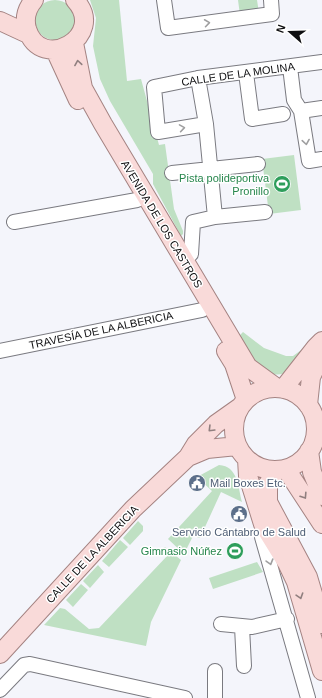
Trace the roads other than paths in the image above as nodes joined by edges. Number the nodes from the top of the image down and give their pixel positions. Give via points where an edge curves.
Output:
1 (75, 0) edge
2 (164, 0) edge
3 (271, 0) edge
4 (31, 3) edge
5 (2, 22) edge
6 (28, 34) junction
7 (74, 42) junction
8 (55, 50) junction
9 (322, 62) edge
10 (290, 67) junction
11 (246, 73) junction
12 (198, 78) junction
13 (322, 108) edge
14 (301, 111) junction
15 (283, 114) dead end
16 (206, 124) junction
17 (322, 159) edge
18 (258, 164) dead end
19 (210, 169) junction
20 (172, 173) dead end
21 (137, 200) junction
22 (265, 212) dead end
23 (215, 217) junction
24 (14, 222) dead end
25 (184, 260) junction
26 (202, 310) junction
27 (322, 341) edge
28 (0, 351) edge
29 (322, 354) edge
30 (280, 388) junction
31 (243, 404) junction
32 (308, 405) junction
33 (309, 451) junction
34 (242, 453) junction
35 (188, 457) junction
36 (281, 469) junction
37 (322, 496) edge
38 (263, 524) junction
39 (322, 524) edge
40 (321, 614) edge
41 (287, 619) junction
42 (220, 624) dead end
43 (242, 627) junction
44 (0, 654) edge
45 (244, 666) dead end
46 (215, 671) dead end
47 (322, 672) edge
48 (0, 689) edge
49 (130, 692) edge
50 (8, 698) edge
51 (186, 698) edge
52 (215, 698) edge
53 (308, 698) edge

1 - 7 main road via 84,20 81,32
2 -> 3 street via 168,28 272,14
4 - 5 main road
4 - 6 main road via 26,15
5 - 6 main road
6 - 8 main road via 39,46
7 - 8 main road via 65,48
25 -> 7 main road, AVENIDA DE LOS CASTROS via 92,107 83,88
8 - 21 main road, AVENIDA DE LOS CASTROS via 81,108
9 - 10 street, CALLE DE LA MOLINA
10 - 11 street, CALLE DE LA MOLINA
10 - 14 street via 294,100
11 - 12 street, CALLE DE LA MOLINA
11 - 15 street via 252,119
12 - 16 street
12 -> 16 street, CALLE DE LA MOLINA via 154,87 158,132
13 - 14 street
14 -> 17 street via 309,161
16 - 19 street
18 - 19 street
19 - 20 street
19 - 23 street
21 - 24 street, AVENIDA DE LOS CASTROS
21 - 26 main road, AVENIDA DE LOS CASTROS
22 - 23 street
23 - 25 street via 193,222 191,254
25 - 30 main road, AVENIDA DE LOS CASTROS via 248,367
26 - 28 street, TRAVESÍA DE LA ALBERICIA
26 - 31 main road, AVENIDA DE LOS CASTROS via 234,364
27 - 30 main road
29 - 32 main road via 311,377
30 - 31 main road via 260,391
30 - 32 main road via 301,397
31 - 34 main road via 234,426
31 -> 35 main road, CALLE DE LA ALBERICIA via 216,424 196,444
32 - 33 main road via 314,416 316,428
33 - 36 main road via 299,462
33 - 37 main road via 312,472
34 - 35 main road, CALLE DE LA ALBERICIA via 207,449
34 - 36 main road via 266,469
34 - 38 main road
35 - 44 main road, CALLE DE LA ALBERICIA via 133,509
36 -> 39 main road
36 - 40 main road via 268,484 268,502 308,578
38 -> 41 street via 262,537
38 -> 47 main road via 296,582
41 - 43 street
41 - 53 street
42 - 43 street
43 - 45 street
46 - 52 street
48 - 49 street via 24,666 30,664
48 - 50 street
49 - 51 street

